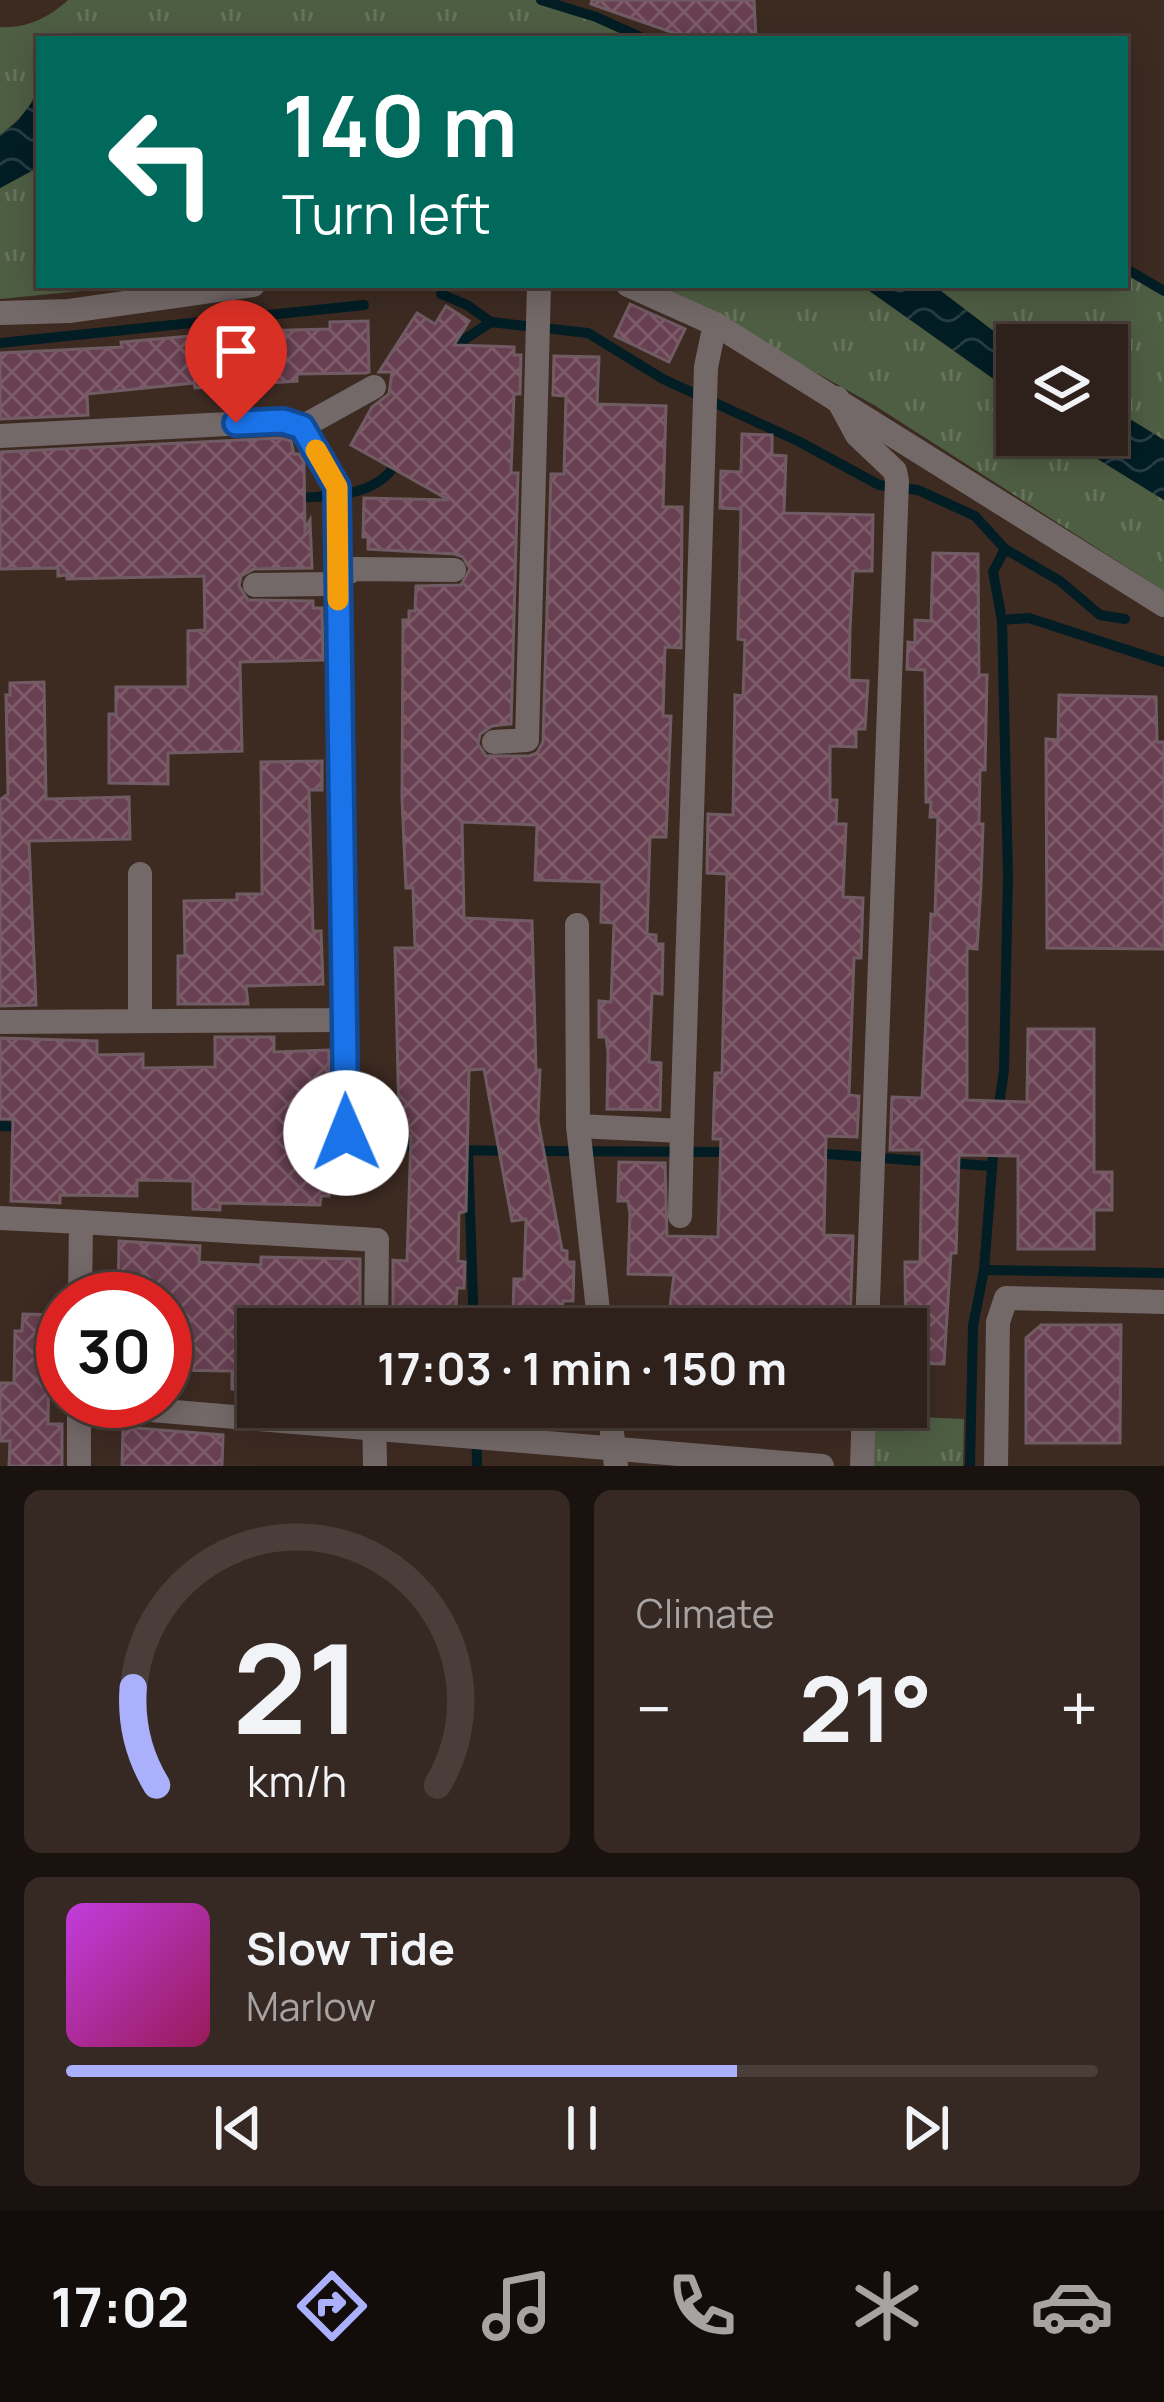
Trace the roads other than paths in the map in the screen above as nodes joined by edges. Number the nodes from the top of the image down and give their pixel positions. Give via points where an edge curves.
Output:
1 (232, 288) edge
2 (539, 288) edge
3 (635, 288) edge
4 (0, 313) edge
5 (715, 324) junction
6 (374, 387) dead end
7 (837, 398) junction
8 (302, 427) junction
9 (0, 436) edge
10 (454, 570) dead end
11 (338, 577) junction
12 (255, 585) dead end
13 (1164, 605) edge
14 (494, 742) dead end
15 (140, 874) dead end
16 (578, 926) dead end
17 (345, 1020) junction
18 (140, 1021) junction
19 (0, 1022) edge
20 (346, 1133) dead end
21 (580, 1142) junction
22 (682, 1144) junction
23 (680, 1216) dead end
24 (0, 1218) edge
25 (81, 1222) junction
26 (80, 1272) edge
27 (1164, 1302) edge
28 (376, 1308) edge
29 (598, 1308) edge
30 (868, 1308) edge
31 (192, 1408) edge
32 (237, 1411) edge
33 (79, 1428) edge
34 (374, 1428) edge
35 (429, 1428) edge
36 (863, 1428) edge
37 (615, 1457) edge
38 (79, 1466) edge
39 (375, 1466) edge
40 (822, 1466) edge
41 (862, 1466) edge
42 (996, 1466) edge

1 - 4 street
2 - 14 street via 526,740
3 - 5 street
5 - 7 street
5 - 22 street via 705,398
6 - 8 street
7 - 13 street
7 - 30 street via 857,434 896,471
8 - 9 street via 283,421
8 - 11 street via 337,496
10 - 11 street via 355,569
11 - 12 street
11 - 17 street
15 - 18 street
16 - 21 street
17 - 18 street
17 - 20 street
18 - 19 street
21 - 22 street
21 - 29 street
22 - 23 street
24 - 25 street
25 - 26 street
25 - 28 street via 377,1240
27 - 42 street via 1006,1298 998,1322
31 - 32 street
33 - 38 street
34 - 39 street
35 - 37 street
36 - 41 street
37 - 40 street

